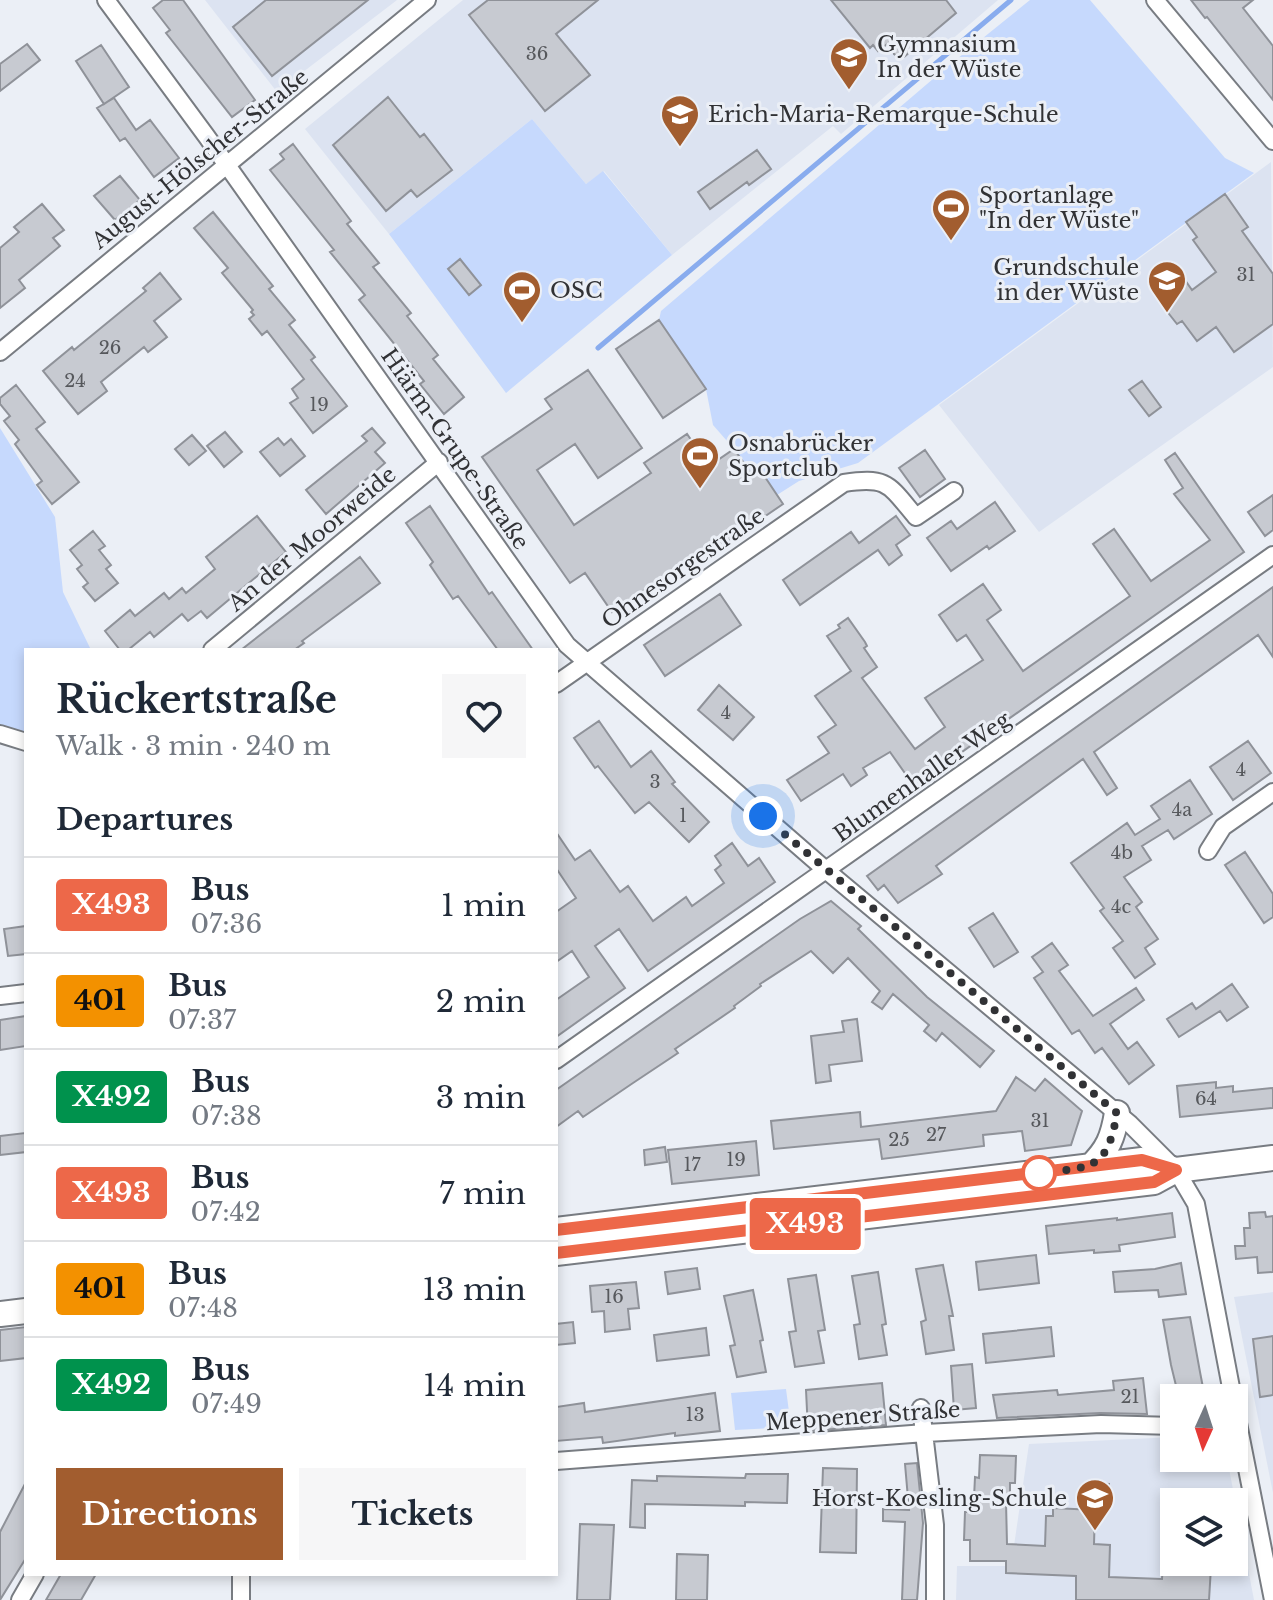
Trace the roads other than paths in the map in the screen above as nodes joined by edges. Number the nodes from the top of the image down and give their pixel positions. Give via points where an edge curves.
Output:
1 (106, 0) edge
2 (427, 0) edge
3 (1155, 0) edge
4 (1273, 141) edge
5 (227, 166) junction
6 (0, 352) edge
7 (439, 462) junction
8 (954, 491) dead end
9 (1273, 555) edge
10 (214, 648) edge
11 (587, 663) junction
12 (558, 683) edge
13 (0, 734) edge
14 (24, 741) edge
15 (1273, 792) edge
16 (1208, 851) dead end
17 (827, 871) junction
18 (24, 993) edge
19 (0, 996) edge
20 (558, 1059) edge
21 (1117, 1113) junction
22 (1273, 1158) edge
23 (1090, 1167) junction
24 (1176, 1170) junction
25 (558, 1230) edge
26 (558, 1253) edge
27 (24, 1294) edge
28 (0, 1297) edge
29 (24, 1311) edge
30 (0, 1314) edge
31 (1231, 1384) edge
32 (921, 1408) dead end
33 (1160, 1426) edge
34 (925, 1433) junction
35 (558, 1461) edge
36 (1246, 1472) edge
37 (34, 1576) edge
38 (241, 1576) edge
39 (20, 1600) edge
40 (241, 1600) edge
41 (935, 1600) edge
42 (1273, 1600) edge

1 - 5 street, Hiärm-Grupe-Straße
2 - 5 street, August-Hölscher-Straße
3 - 4 street
5 - 6 street, August-Hölscher-Straße
5 - 7 street, Hiärm-Grupe-Straße
7 - 10 street, An der Moorweide
7 - 11 street, Hiärm-Grupe-Straße via 554,628
8 - 11 street, Ohnesorgestraße via 916,517 890,485 870,479 844,483
9 - 17 street, Blumenhaller Weg
11 - 12 street, Ohnesorgestraße
11 - 17 street, Hiärm-Grupe-Straße
13 - 14 street
15 - 16 street via 1223,827
17 - 20 street, Blumenhaller Weg
17 - 21 street, Hiärm-Grupe-Straße
18 - 19 street
21 - 23 main road via 1113,1139
21 - 24 street, Hiärm-Grupe-Straße
22 - 24 main road
23 - 24 main road via 1142,1160
23 - 25 main road
24 - 26 main road via 1154,1182
24 - 31 street, Hiärm-Grupe-Straße via 1196,1204
27 - 28 main road
29 - 30 main road
32 - 34 street
33 - 34 street, Meppener Straße
34 - 35 street, Meppener Straße
34 - 41 street via 935,1525
36 - 42 street, Hiärm-Grupe-Straße
37 - 39 street
38 - 40 street

